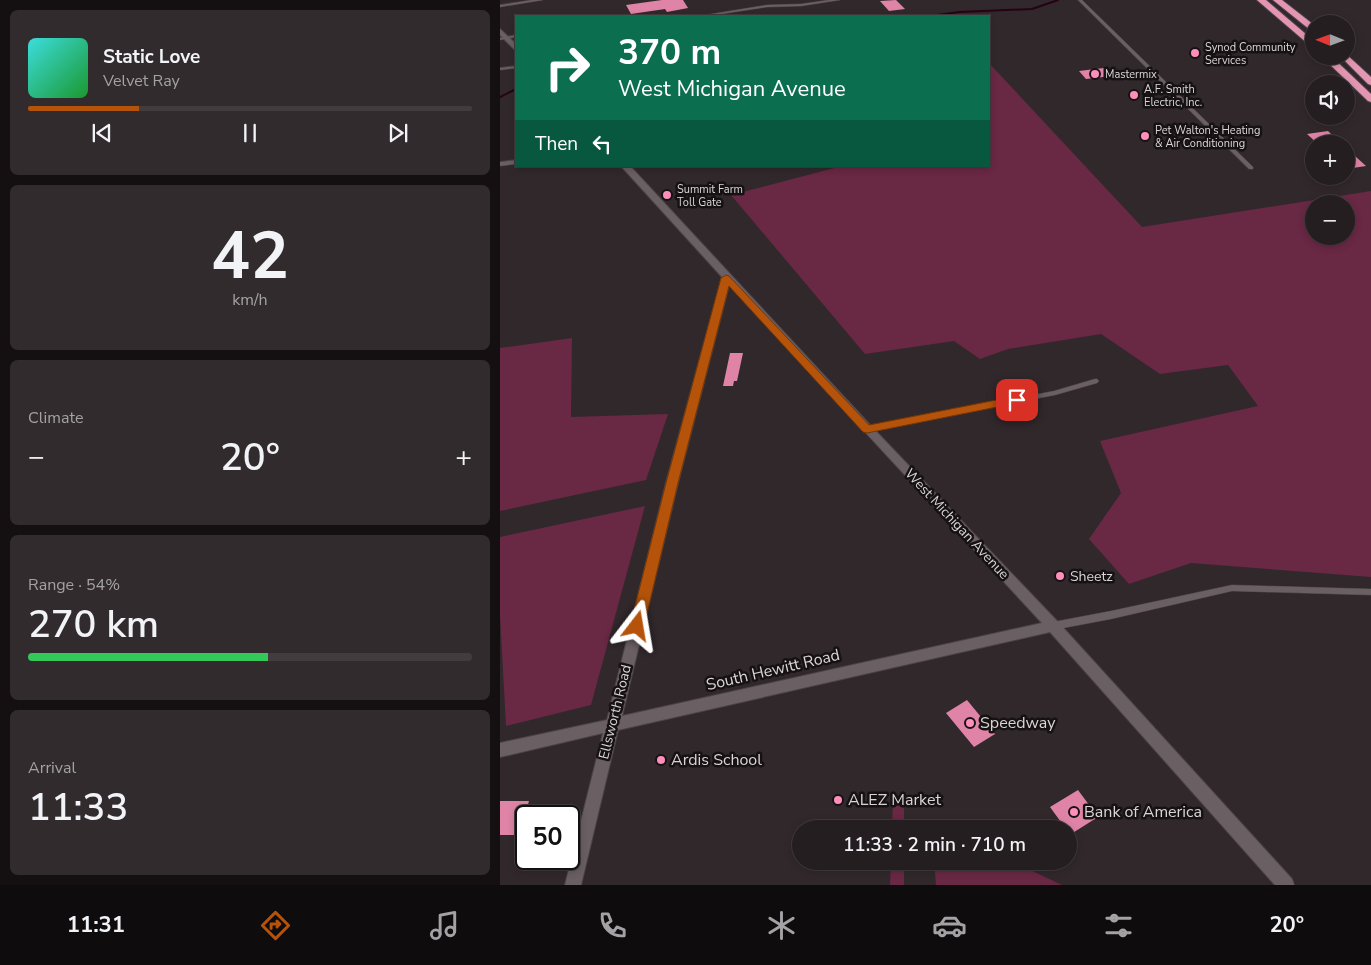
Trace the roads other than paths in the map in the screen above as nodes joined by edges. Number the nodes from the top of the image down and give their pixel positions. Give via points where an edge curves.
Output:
1 (541, 0) edge
2 (838, 0) edge
3 (1080, 0) edge
4 (1261, 0) edge
5 (1277, 0) edge
6 (500, 6) edge
7 (708, 15) edge
8 (1305, 23) edge
9 (500, 31) edge
10 (503, 38) edge
11 (1305, 38) edge
12 (515, 47) edge
13 (1335, 65) edge
14 (1353, 65) edge
15 (515, 67) edge
16 (500, 69) edge
17 (1371, 82) edge
18 (1371, 99) edge
19 (515, 162) edge
20 (500, 164) edge
21 (626, 167) edge
22 (1251, 168) dead end
23 (726, 278) junction
24 (1095, 381) dead end
25 (867, 429) junction
26 (1371, 592) edge
27 (1053, 626) junction
28 (612, 724) junction
29 (500, 750) edge
30 (573, 885) edge
31 (1286, 885) edge

1 - 6 street
2 - 7 street
3 - 22 street
4 - 11 highway
5 - 8 highway
9 - 10 main road
10 - 12 main road
13 - 18 highway
14 - 17 highway
15 - 16 street
19 - 20 street
21 - 23 main road, West Michigan Avenue
23 - 25 main road, West Michigan Avenue
23 - 28 main road, Ellsworth Road
24 - 25 street via 1055,393
25 - 27 main road, West Michigan Avenue
26 - 27 street via 1232,588
27 - 28 main road, South Hewitt Road
27 - 31 main road, West Michigan Avenue
28 - 29 main road, South Hewitt Road
28 - 30 main road, Ellsworth Road

